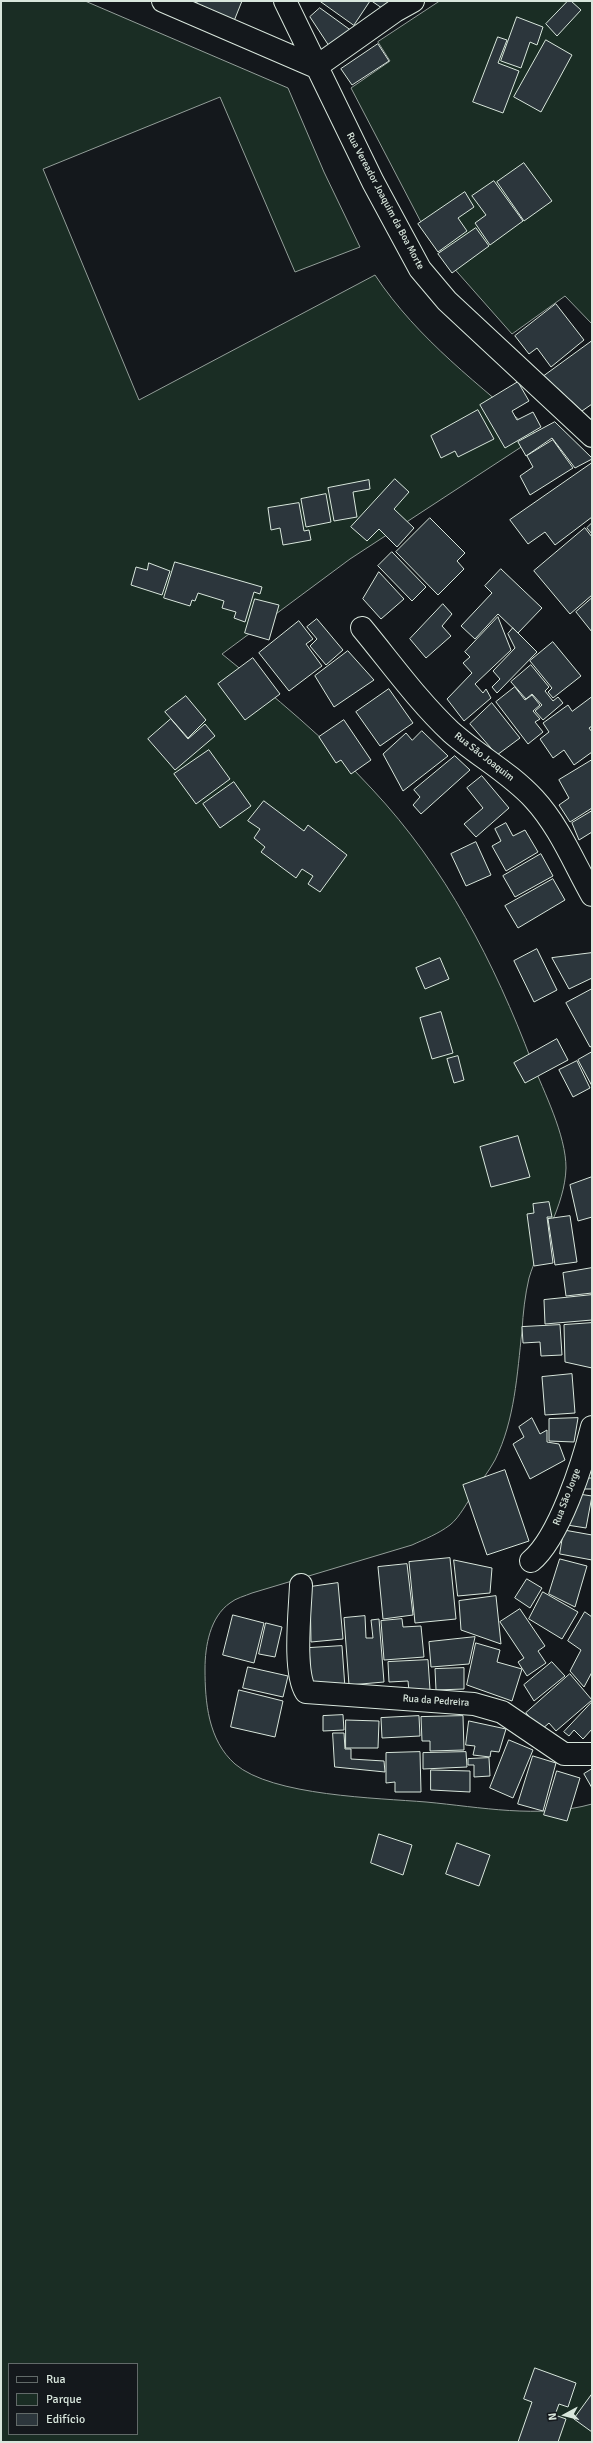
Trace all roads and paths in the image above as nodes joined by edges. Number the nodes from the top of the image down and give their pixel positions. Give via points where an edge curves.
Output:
1 (163, 1) edge
2 (286, 1) edge
3 (413, 1) edge
4 (316, 67) junction
5 (592, 436) edge
6 (362, 628) dead end
7 (592, 895) edge
8 (592, 1427) edge
9 (530, 1561) dead end
10 (301, 1585) dead end
11 (592, 1754) edge

1 - 4 street
2 - 4 street, Rua Vereador Joaquim da Boa Morte
3 - 4 street
4 - 5 street, Rua Vereador Joaquim da Boa Morte via 420,269 452,306
6 - 7 street, Rua São Joaquim via 450,730 513,779 534,799 557,831
8 - 9 street, Rua São Jorge via 563,1511 545,1546
10 - 11 street, Rua da Pedreira via 299,1670 301,1684 306,1692 474,1704 502,1712 564,1754

